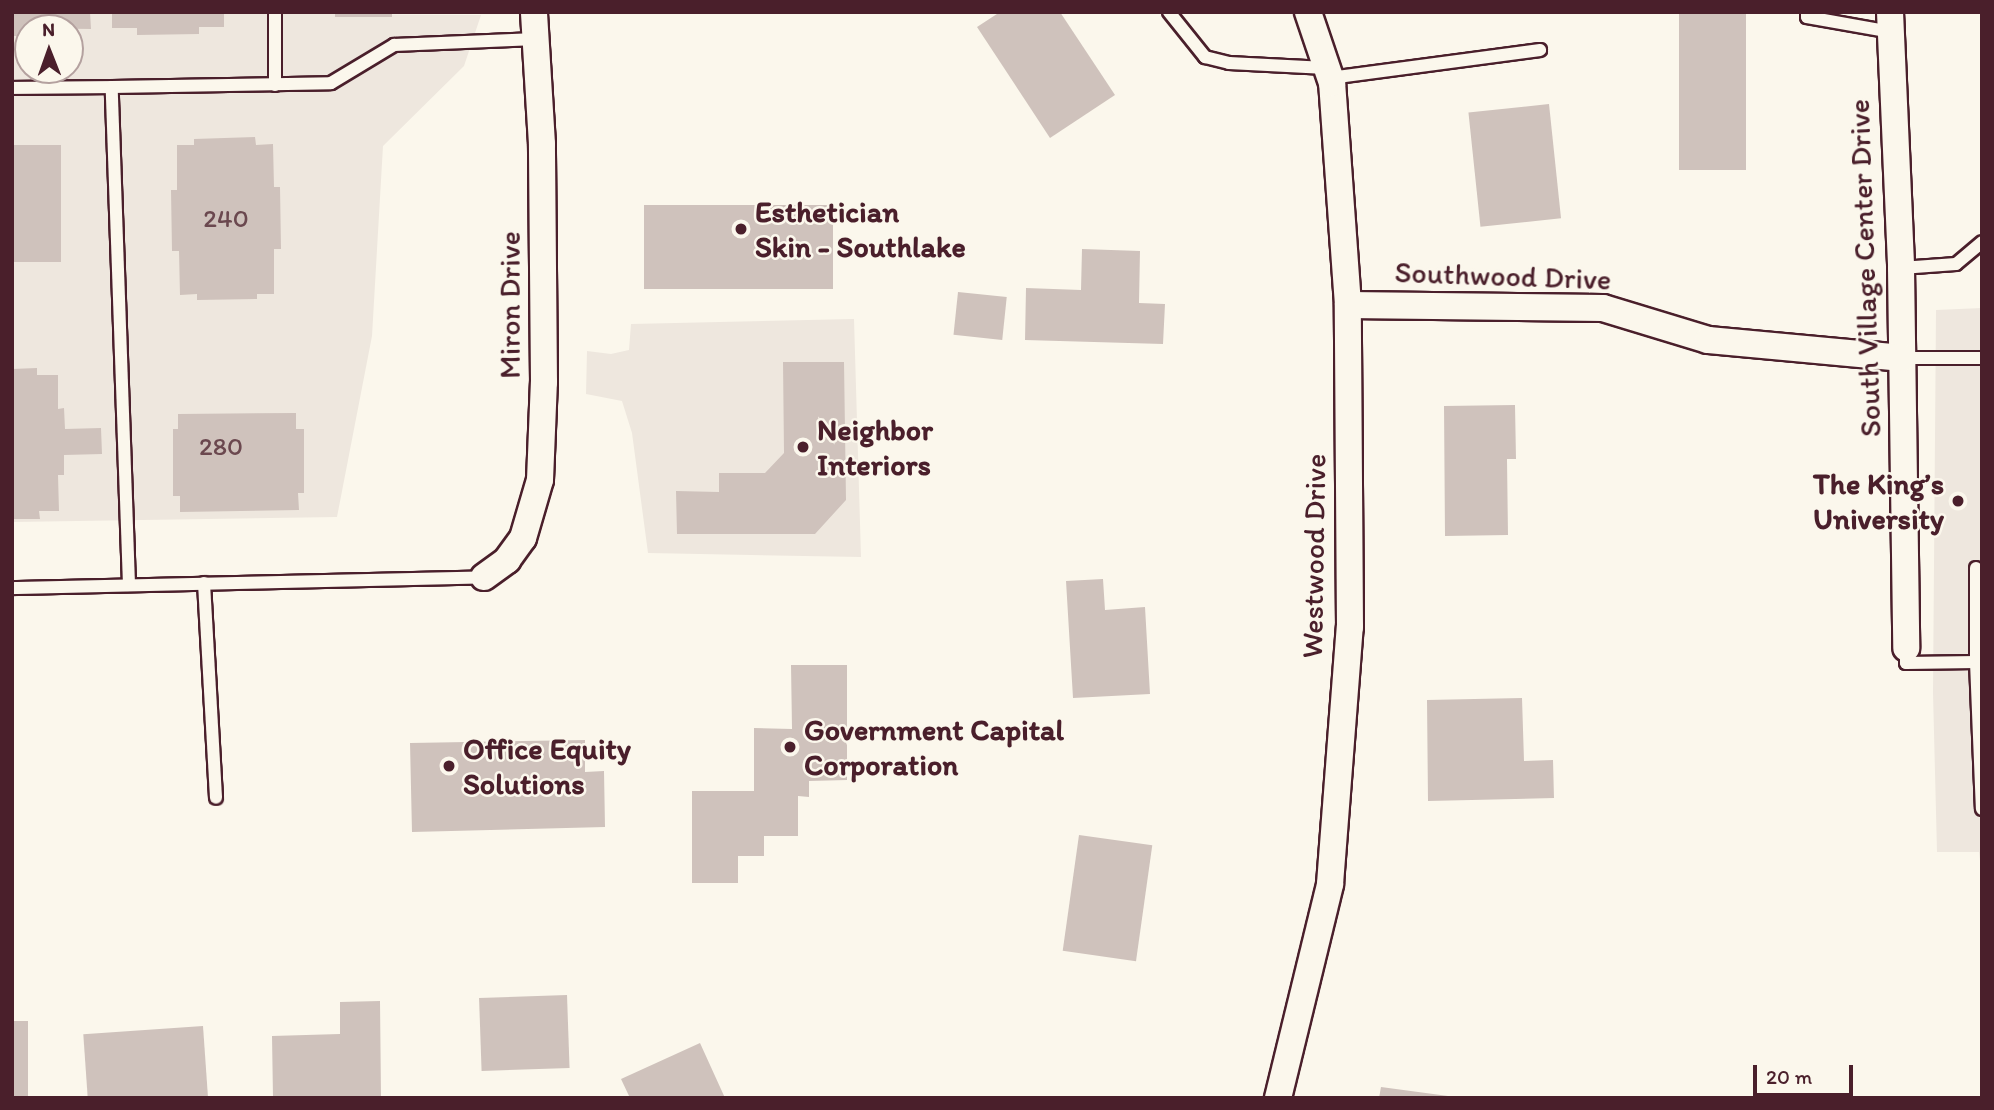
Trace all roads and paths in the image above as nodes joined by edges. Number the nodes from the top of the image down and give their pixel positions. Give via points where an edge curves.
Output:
1 (275, 12) edge
2 (534, 12) edge
3 (1169, 12) edge
4 (1308, 12) edge
5 (1807, 12) edge
6 (1891, 22) edge
7 (536, 39) junction
8 (1540, 50) dead end
9 (1328, 73) junction
10 (275, 85) junction
11 (112, 87) junction
12 (12, 88) edge
13 (1982, 242) edge
14 (1901, 268) junction
15 (1348, 304) junction
16 (1903, 358) junction
17 (1982, 358) edge
18 (1976, 568) dead end
19 (484, 578) joint
20 (204, 583) junction
21 (129, 585) junction
22 (12, 588) edge
23 (1906, 648) joint
24 (1976, 662) junction
25 (216, 798) dead end
26 (1982, 809) edge
27 (1278, 1098) edge

1 - 10 lane
2 - 7 street, Miron Drive
3 - 9 lane via 1205,57
4 - 9 street, Westwood Drive
5 - 6 lane via 1807,17
6 - 14 street, South Village Center Drive
7 - 10 lane via 394,45 331,83
7 - 19 street, Miron Drive via 544,383 540,480 523,538 507,560
8 - 9 lane
9 - 15 street, Westwood Drive
10 - 11 lane
11 - 12 lane
11 - 21 lane
13 - 14 lane via 1956,264
14 - 16 street, South Village Center Drive
15 - 16 street, Southwood Drive via 1603,308 1708,340
15 - 27 street, Westwood Drive via 1350,627 1330,884
16 - 17 lane
16 - 23 street, South Village Center Drive
18 - 24 lane
19 - 20 lane
20 - 21 lane
20 - 25 lane
21 - 22 lane
23 - 24 lane via 1906,663
24 - 26 lane

